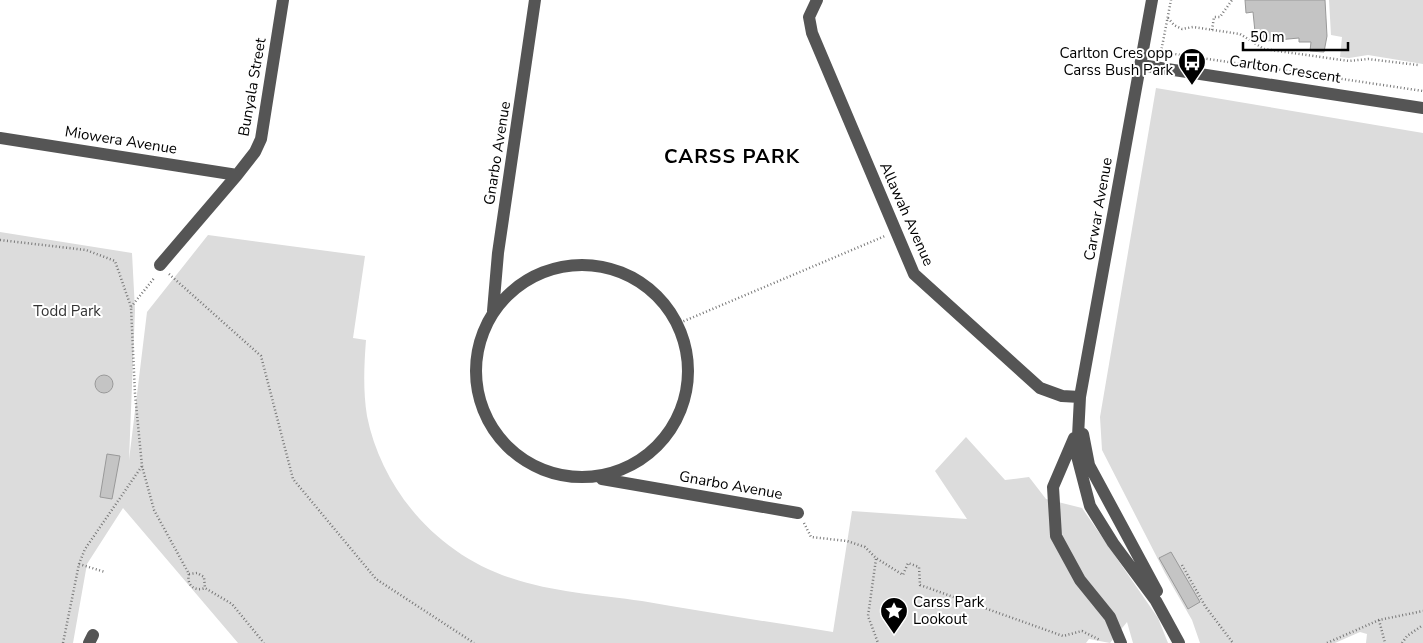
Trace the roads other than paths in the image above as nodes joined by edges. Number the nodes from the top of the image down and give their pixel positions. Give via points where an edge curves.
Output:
1 (283, 0) edge
2 (535, 0) edge
3 (817, 0) edge
4 (1152, 0) edge
5 (1142, 65) junction
6 (1423, 108) edge
7 (0, 138) edge
8 (237, 175) junction
9 (161, 267) road end
10 (493, 311) junction
11 (1080, 397) junction
12 (1080, 424) junction
13 (599, 478) junction
14 (798, 513) road end
15 (1121, 643) edge
16 (1179, 643) edge
17 (1186, 643) edge

1 - 8 street, Bunyala Street via 261,139
2 - 10 street, Gnarbo Avenue via 498,253
3 - 11 street, Allawah Avenue via 809,17 812,33 914,274 1040,388 1062,396
4 - 5 street, Carwar Avenue
5 - 6 street, Carlton Crescent
5 - 11 street, Carwar Avenue
7 - 8 street, Miowera Avenue
8 - 9 street, Bunyala Street
10 - 13 street, Gnarbo Avenue via 482,332 476,360 478,393 492,428 513,452 545,470
10 - 13 street, Gnarbo Avenue via 513,290 541,273 587,265 603,267 633,279 658,297 677,324 687,357 687,373 683,403 669,432 648,456 634,466
11 - 12 street, Carwar Avenue
12 - 15 street via 1053,487 1056,536 1080,580 1110,617
12 - 16 street, Carwar Avenue via 1077,456 1090,506 1156,601
12 - 17 street, Carwar Avenue via 1090,465
13 - 14 street, Gnarbo Avenue

